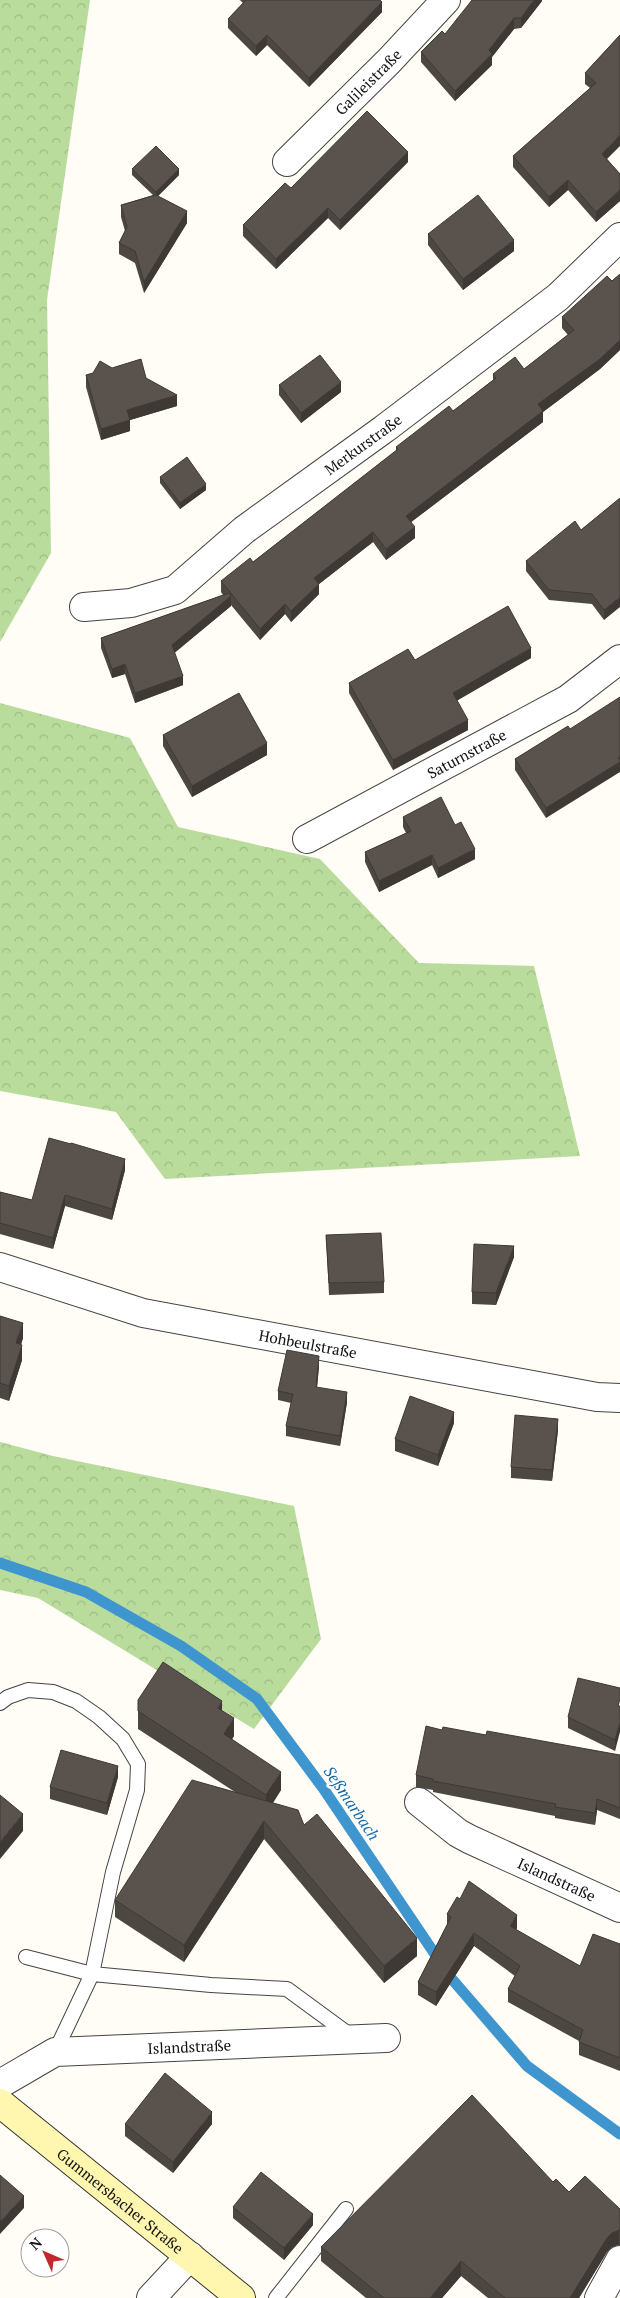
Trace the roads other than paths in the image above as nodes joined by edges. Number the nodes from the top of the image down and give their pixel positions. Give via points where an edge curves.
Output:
1 (446, 0) edge
2 (288, 162) dead end
3 (620, 237) edge
4 (84, 607) dead end
5 (620, 659) edge
6 (307, 839) dead end
7 (0, 1267) edge
8 (620, 1398) edge
9 (0, 1703) edge
10 (419, 1802) dead end
11 (620, 1908) edge
12 (26, 1957) dead end
13 (92, 1974) junction
14 (354, 2038) junction
15 (386, 2038) dead end
16 (56, 2052) junction
17 (0, 2084) edge
18 (0, 2103) edge
19 (346, 2209) dead end
20 (190, 2256) junction
21 (620, 2260) edge
22 (151, 2298) edge
23 (241, 2298) edge
24 (276, 2298) edge
25 (599, 2298) edge

1 - 2 street, Galileistraße
3 - 4 street, Merkurstraße via 558,298 244,530 175,590 131,603
5 - 6 street, Saturnstraße via 568,699
7 - 8 street, Hohbeulstraße via 143,1313 597,1397
9 - 13 lane via 28,1690 53,1692 76,1700 123,1739 138,1764 137,1790 113,1872
10 - 11 street, Islandstraße via 469,1840
12 - 13 lane
13 - 14 lane via 287,1989
13 - 16 lane
14 - 15 street, Islandstraße
14 - 16 street, Islandstraße
16 - 17 street, Islandstraße
18 - 20 main road, Gummersbacher Straße
19 - 24 lane
20 - 22 street
20 - 23 main road, Gummersbacher Straße
21 - 25 street

